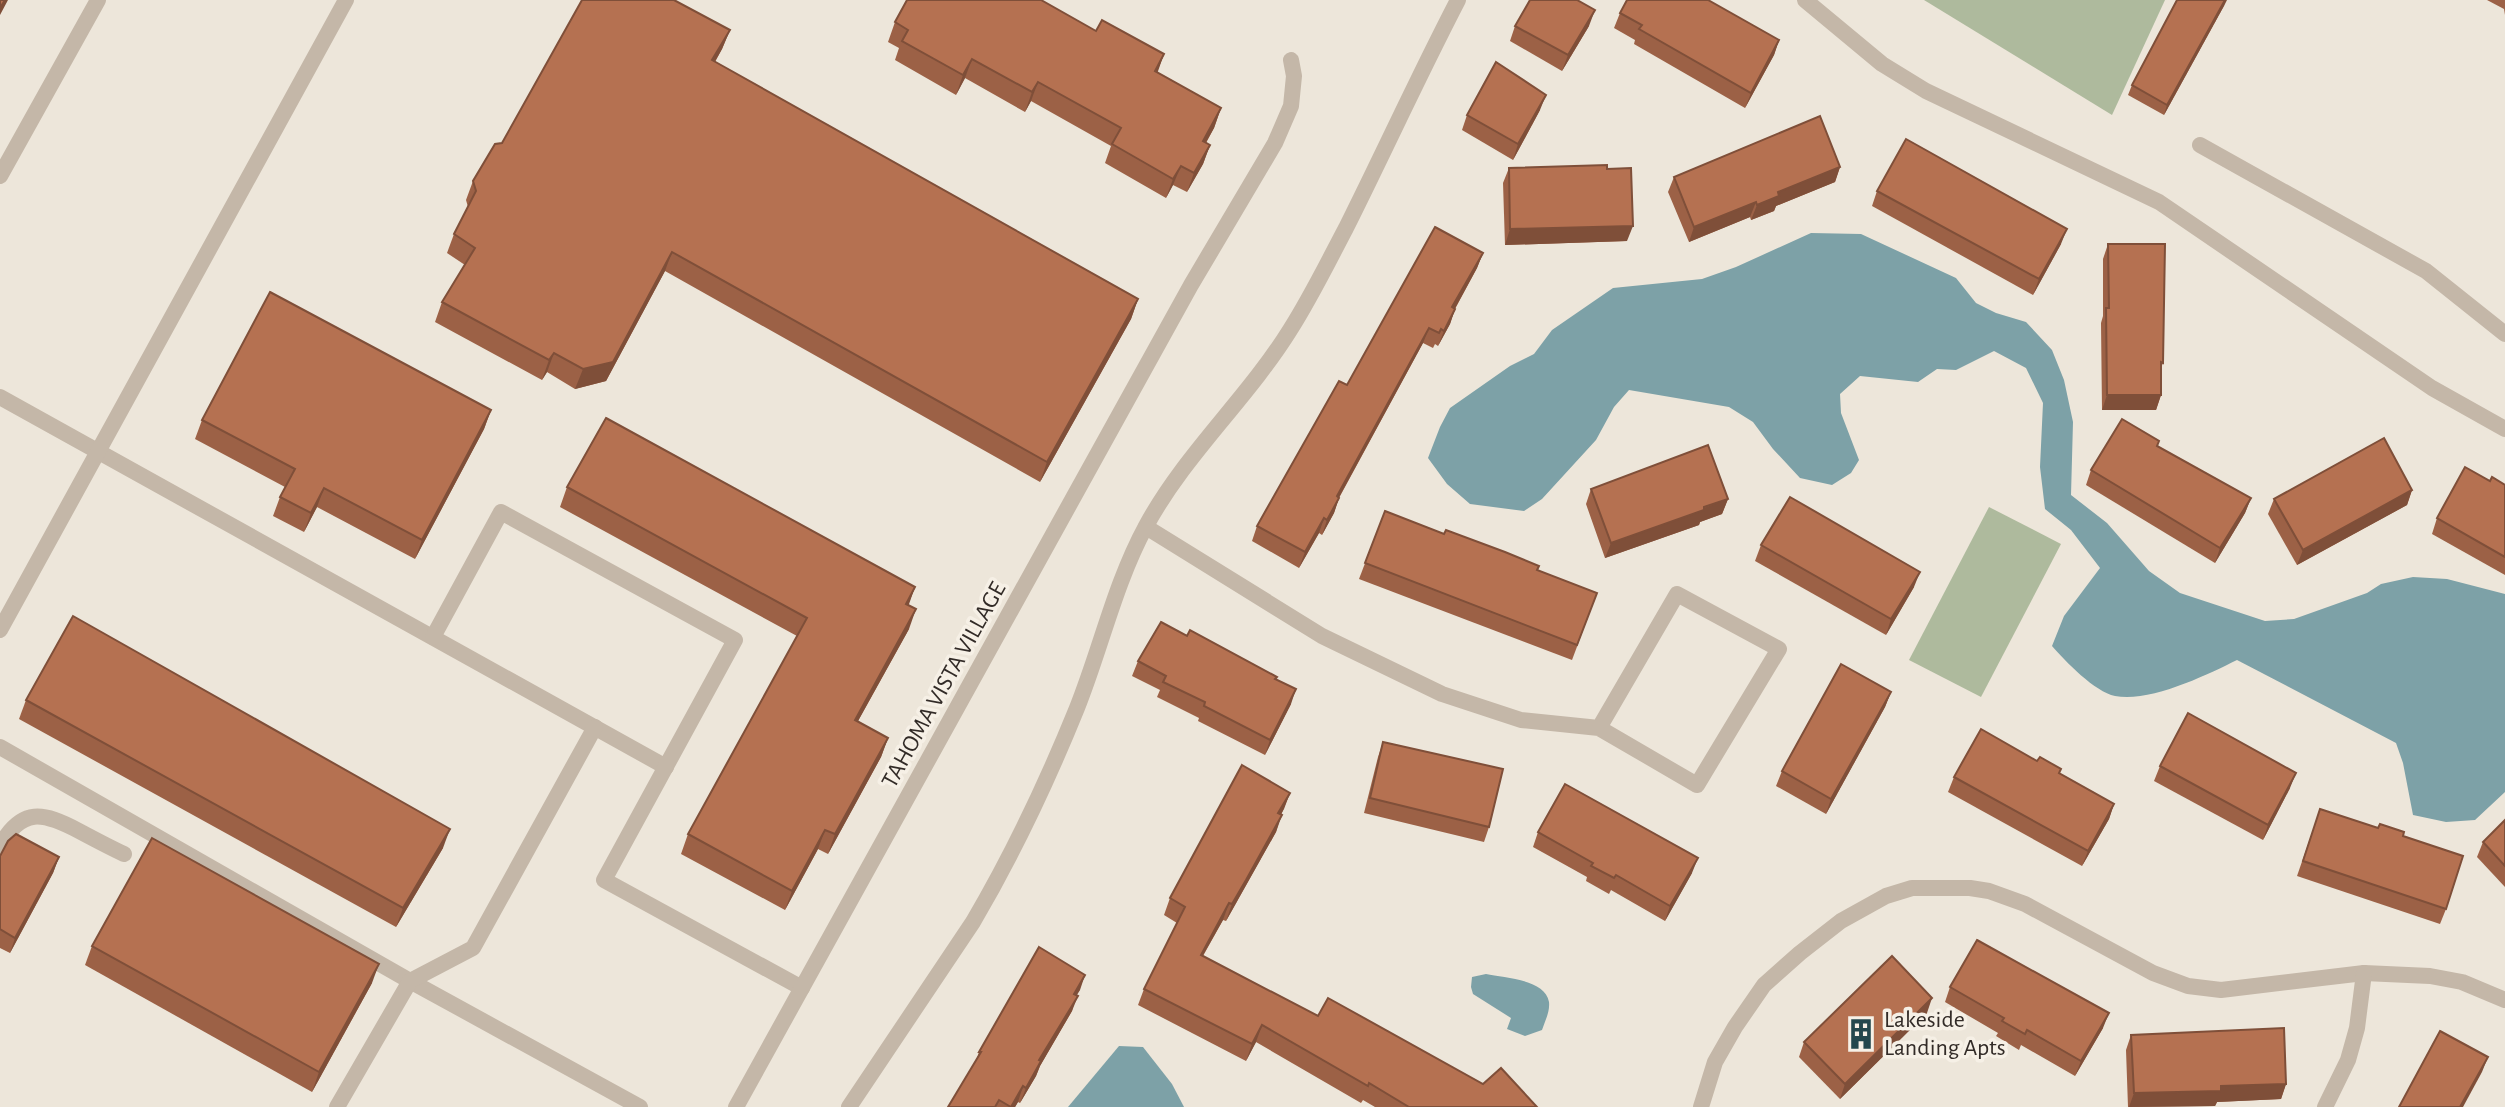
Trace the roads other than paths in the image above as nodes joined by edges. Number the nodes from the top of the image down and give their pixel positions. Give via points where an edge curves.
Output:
1 (98, 0) edge
2 (346, 0) edge
3 (1458, 0) edge
4 (1805, 0) edge
5 (1291, 60) dead end
6 (2200, 145) dead end
7 (0, 176) edge
8 (2505, 334) edge
9 (0, 397) edge
10 (2505, 429) edge
11 (97, 451) junction
12 (1146, 527) junction
13 (0, 630) edge
14 (433, 637) junction
15 (595, 727) junction
16 (1599, 728) junction
17 (0, 747) edge
18 (666, 767) junction
19 (0, 846) edge
20 (124, 855) dead end
21 (2364, 973) junction
22 (410, 981) junction
23 (802, 988) junction
24 (2505, 1000) edge
25 (337, 1107) edge
26 (640, 1107) edge
27 (736, 1107) edge
28 (849, 1107) edge
29 (1701, 1107) edge
30 (2325, 1107) edge

1 - 7 lane
2 - 11 lane
3 - 12 lane via 1352,216 1290,330 1171,485
4 - 10 lane via 1882,64 1926,91 2159,202 2432,388
5 - 23 lane, TAHOMA VISTA VILLAGE via 1293,92 1282,128
6 - 8 lane via 2426,271
9 - 11 lane
11 - 13 lane
11 - 14 lane
12 - 16 lane via 1322,636 1442,694 1521,720
12 - 28 lane via 1106,620 1077,707 1016,845 973,922
14 - 15 lane
14 - 18 lane via 501,512 735,640
15 - 18 lane
15 - 22 lane via 473,948
16 - 16 lane via 1677,594 1779,649 1697,785
17 - 22 lane
18 - 23 lane via 604,880
19 - 20 lane via 16,824 29,816 41,816 55,818
21 - 24 lane via 2462,982
21 - 29 lane via 2221,990 2188,986 2153,973 2025,904 1989,891 1912,888 1886,896 1841,921 1764,985 1715,1062
21 - 30 lane via 2348,1060
22 - 25 lane
22 - 26 lane
23 - 27 lane, TAHOMA VISTA VILLAGE

